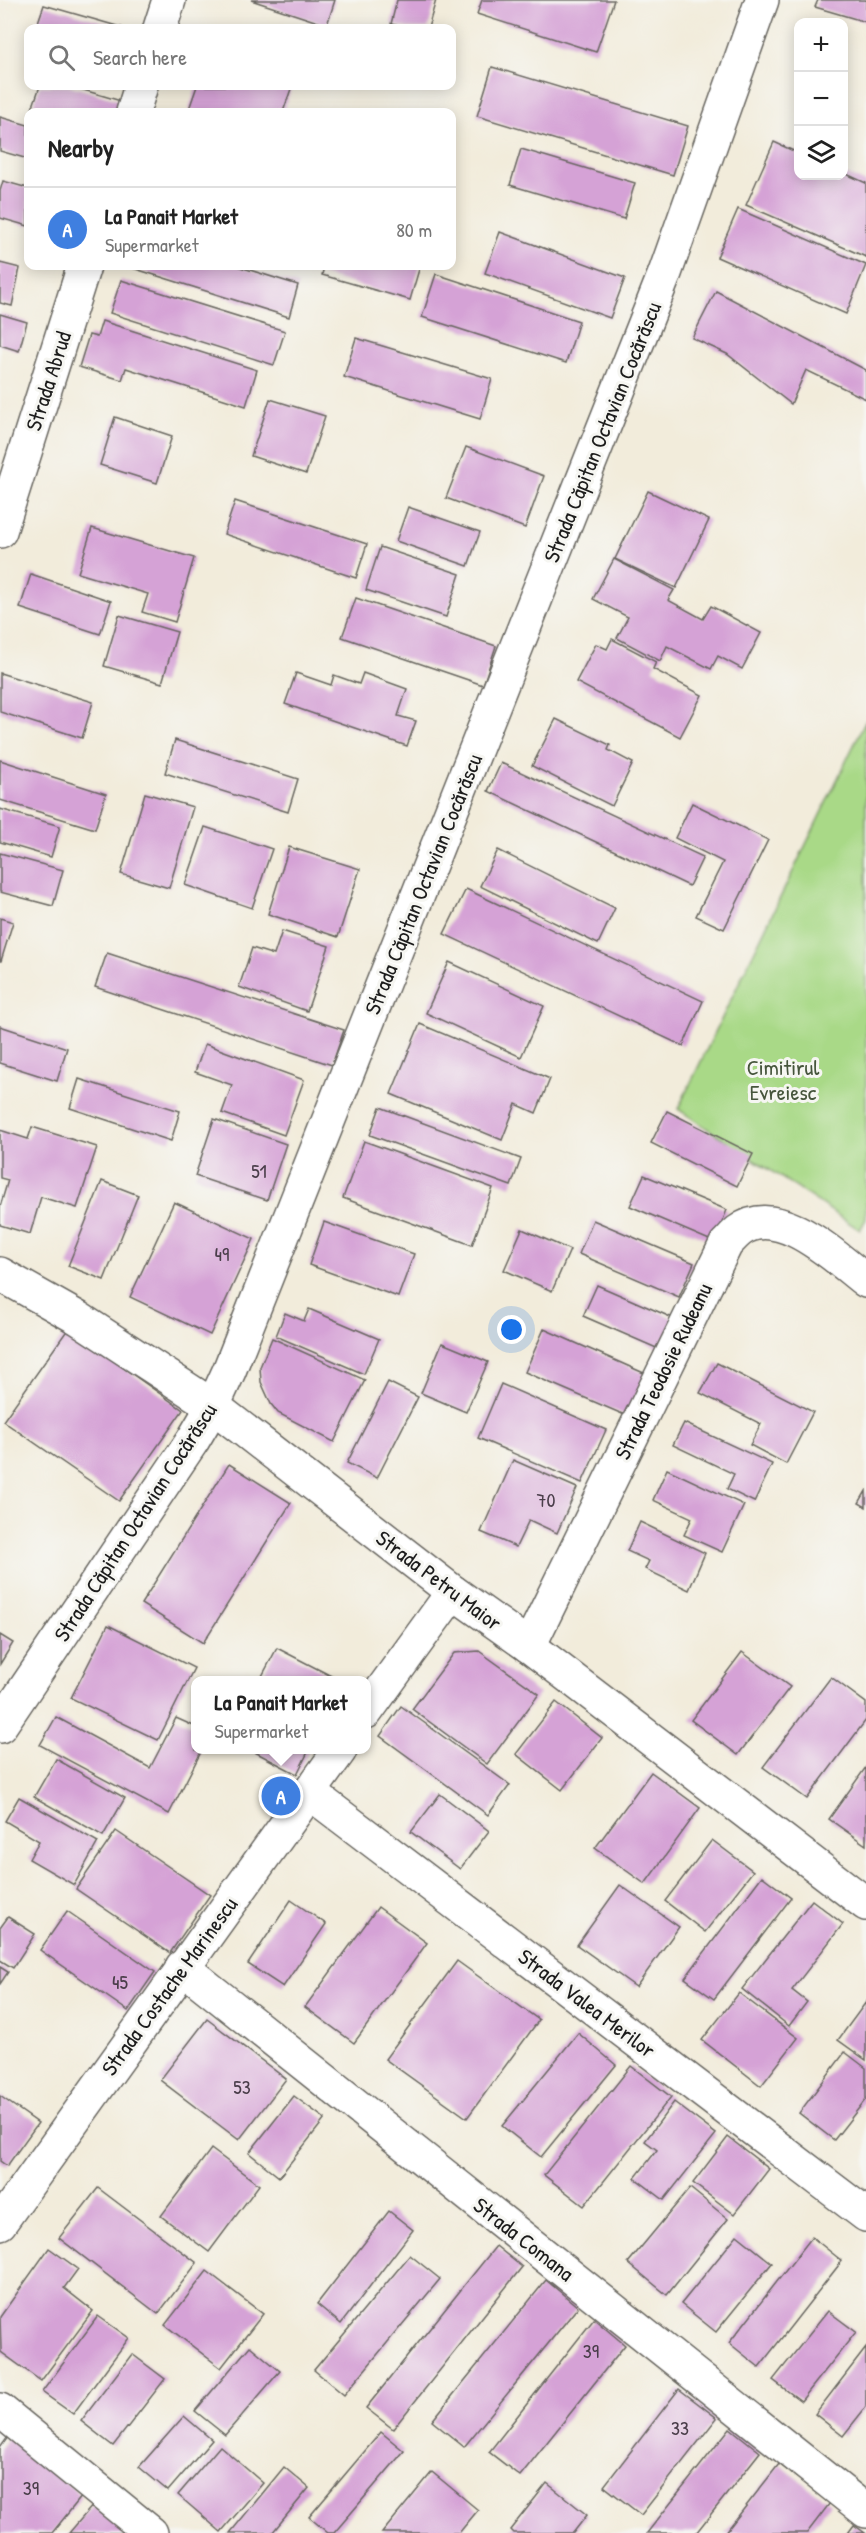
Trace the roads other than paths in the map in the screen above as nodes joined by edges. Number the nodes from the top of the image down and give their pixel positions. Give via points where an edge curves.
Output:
1 (169, 0) edge
2 (762, 0) edge
3 (161, 24) edge
4 (140, 90) edge
5 (134, 108) edge
6 (83, 270) edge
7 (0, 531) edge
8 (0, 1274) edge
9 (866, 1281) edge
10 (213, 1406) junction
11 (453, 1592) junction
12 (529, 1646) junction
13 (371, 1705) edge
14 (0, 1726) edge
15 (336, 1754) edge
16 (309, 1792) junction
17 (866, 1904) edge
18 (182, 1967) junction
19 (866, 2214) edge
20 (0, 2223) edge
21 (0, 2410) edge
22 (866, 2511) edge
23 (151, 2533) edge

1 - 3 street
2 - 10 street, Strada Căpitan Octavian Cocărăscu via 665,273
4 - 5 street
6 - 7 street, Strada Abrud
8 - 10 street, Strada Petru Maior via 78,1318
9 - 12 street, Strada Teodosie Rudeanu via 804,1234 778,1222 740,1230 726,1244
10 - 11 street, Strada Petru Maior
10 - 14 street, Strada Căpitan Octavian Cocărăscu
11 - 12 street, Strada Petru Maior
11 - 13 street
12 - 17 street, Strada Petru Maior
15 - 16 street, Strada Costache Marinescu
16 - 18 street, Strada Costache Marinescu
16 - 19 street, Strada Valea Merilor
18 - 20 street, Strada Costache Marinescu
18 - 22 street, Strada Comana
21 - 23 street

